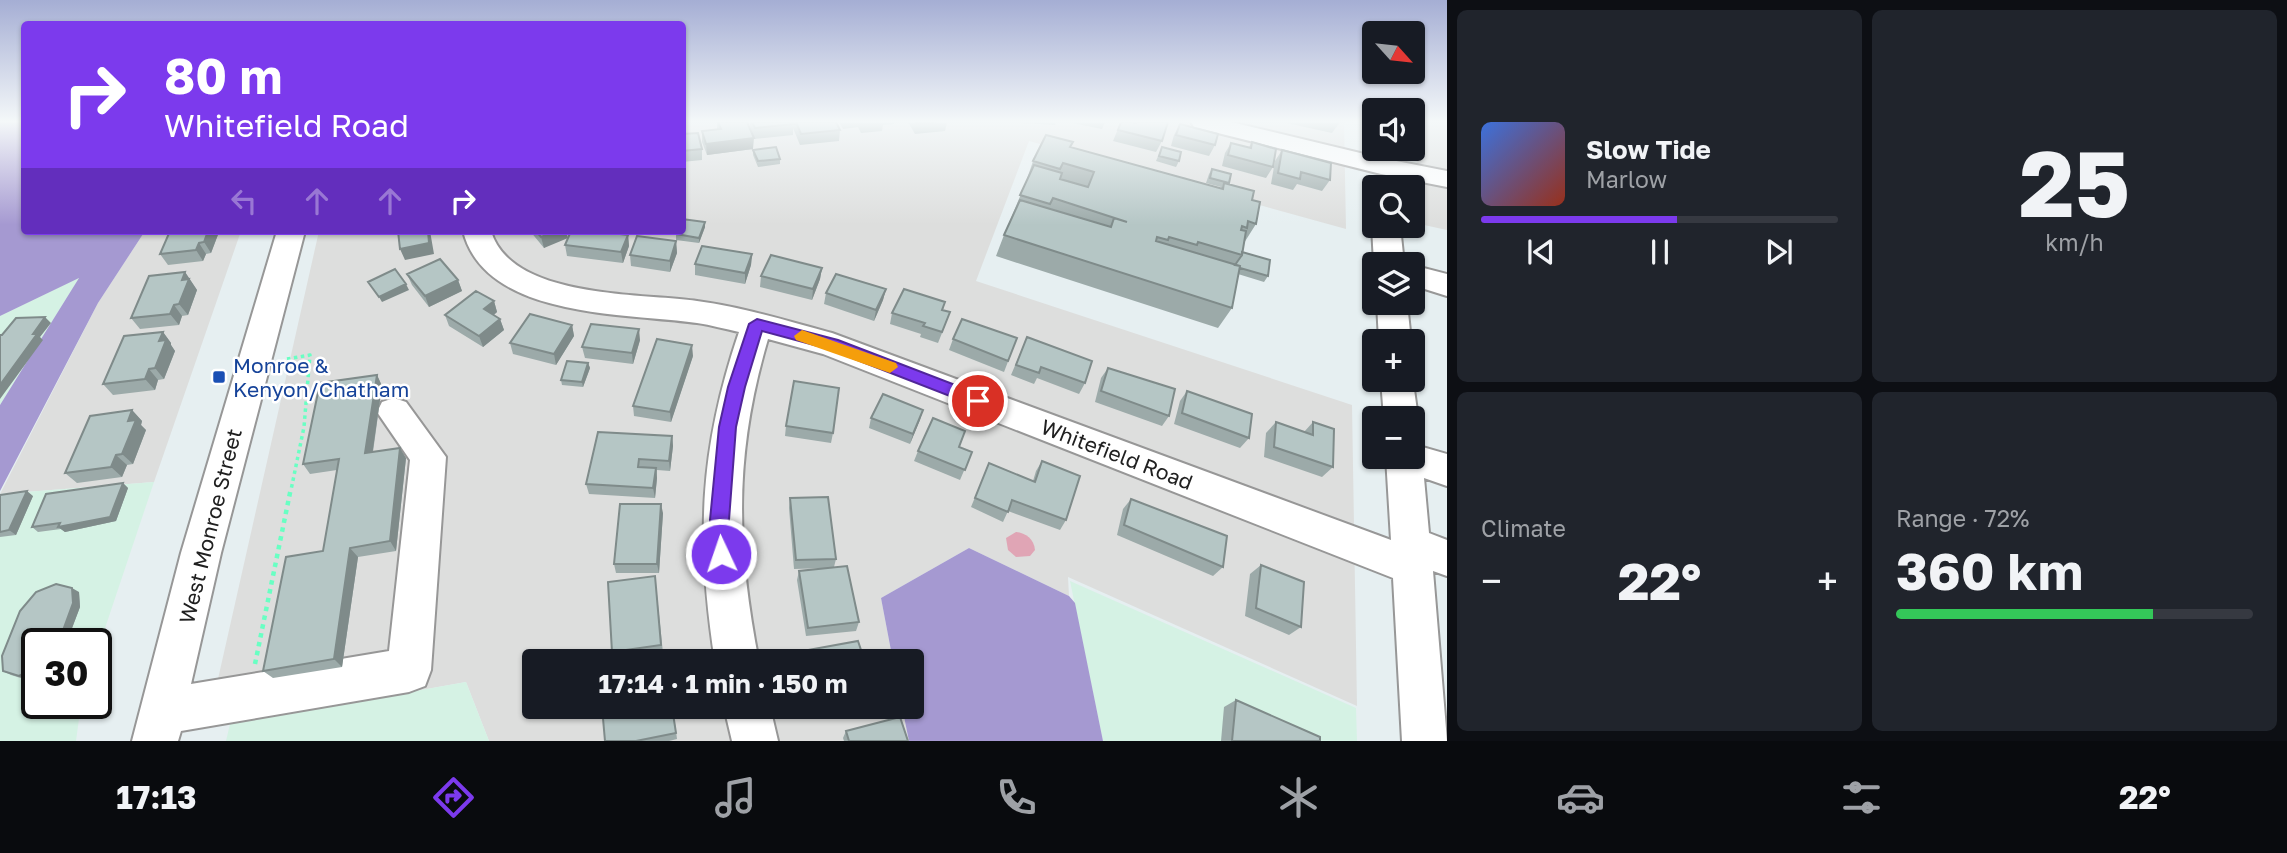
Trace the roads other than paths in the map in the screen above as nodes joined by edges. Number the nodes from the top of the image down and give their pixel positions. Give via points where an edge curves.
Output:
1 (1341, 157) edge
2 (1381, 167) edge
3 (1447, 179) edge
4 (290, 235) edge
5 (478, 235) edge
6 (1425, 279) edge
7 (1447, 285) edge
8 (757, 324) junction
9 (394, 412) dead end
10 (1425, 463) edge
11 (1407, 469) edge
12 (1447, 470) edge
13 (1423, 557) edge
14 (735, 649) edge
15 (750, 719) edge
16 (160, 726) edge
17 (755, 741) edge
18 (1425, 741) edge

1 - 2 street
2 - 3 street
4 - 16 street, West Monroe Street via 201,553
5 - 8 street, Whitefield Road via 503,270 543,291 577,300 698,312
6 - 7 street
8 - 13 street, Whitefield Road via 832,345
8 - 14 street via 727,427 720,508 726,604
9 - 16 street via 428,457 409,670
10 - 12 street
11 - 13 street
13 - 18 street
15 - 17 street

